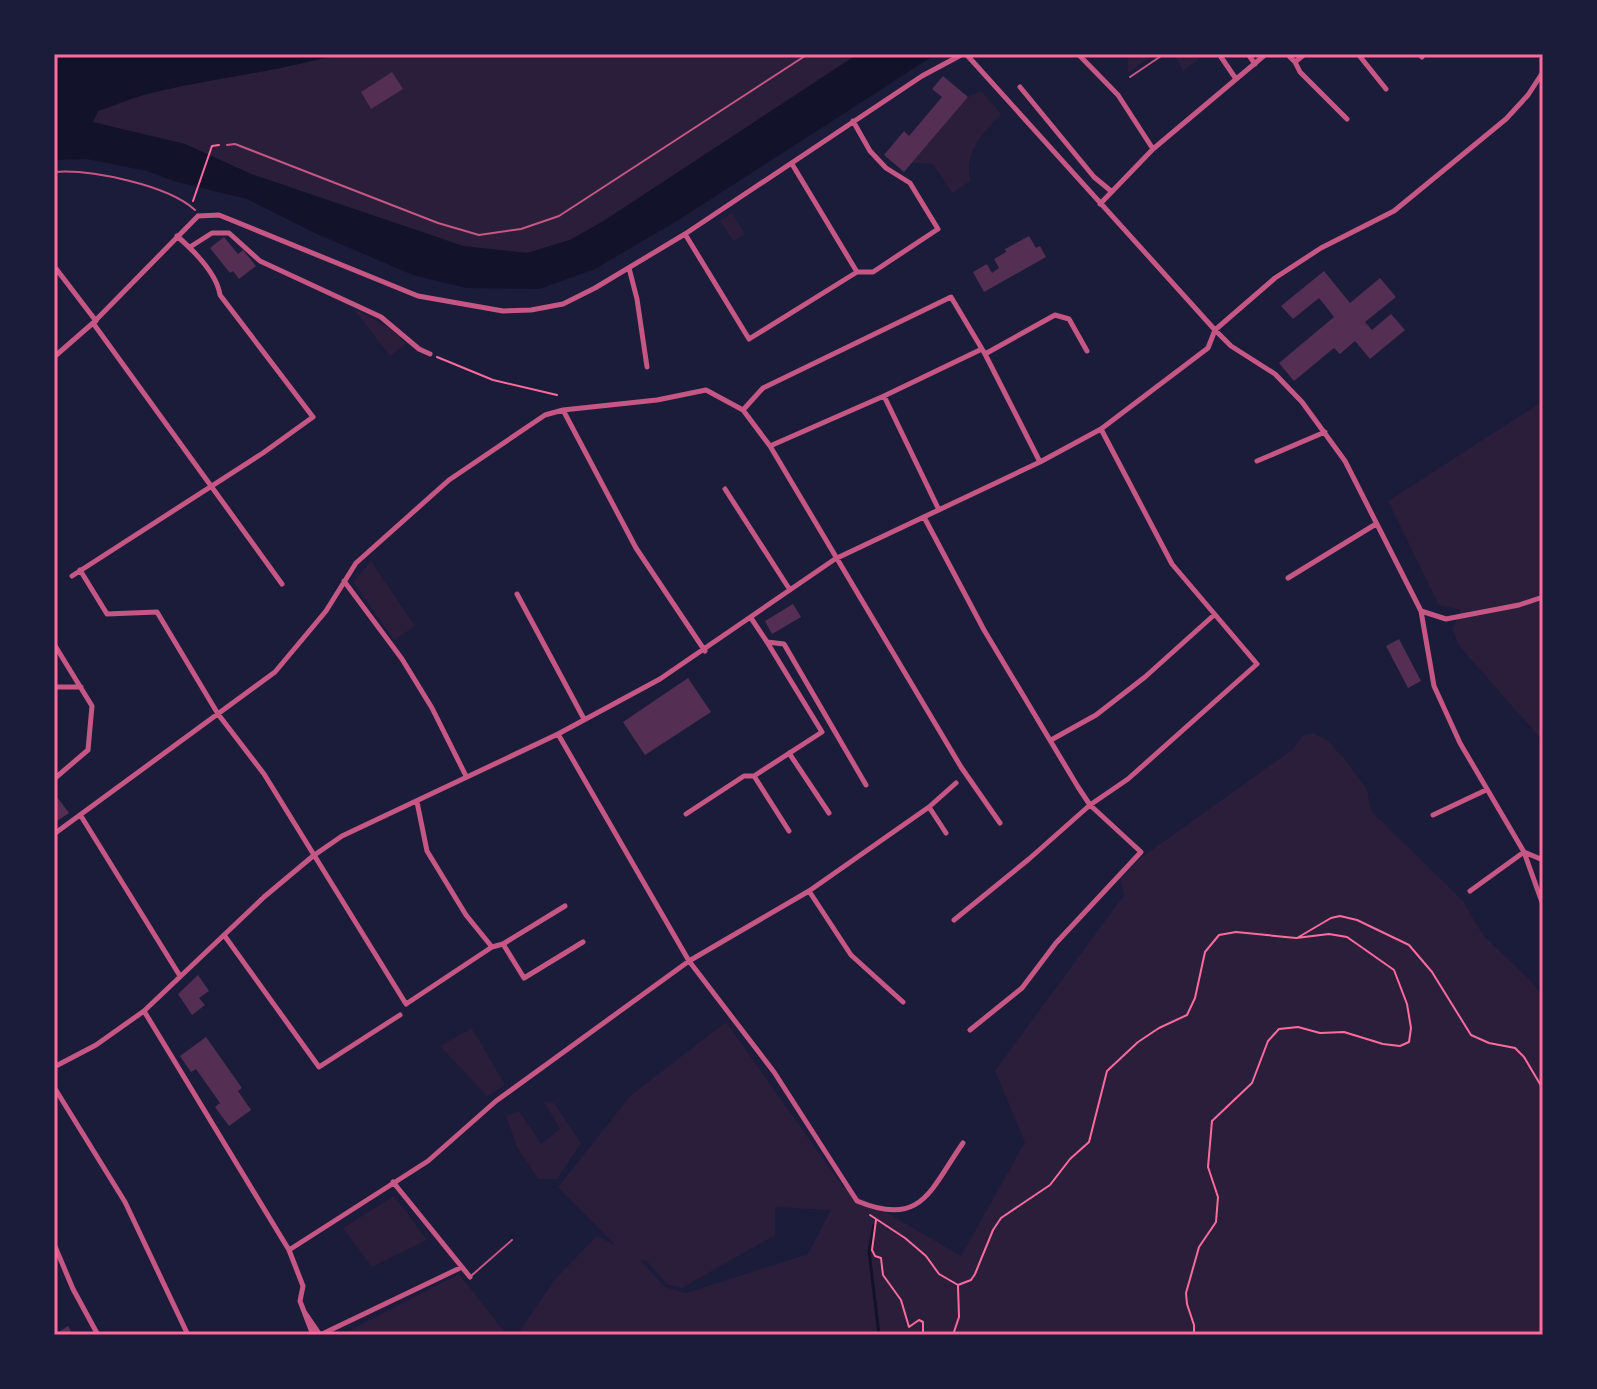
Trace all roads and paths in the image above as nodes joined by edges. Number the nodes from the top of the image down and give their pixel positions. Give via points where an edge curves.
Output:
1 (808, 54) edge
2 (964, 54) edge
3 (1078, 54) edge
4 (1164, 54) edge
5 (1219, 54) edge
6 (1248, 54) edge
7 (1266, 54) edge
8 (1287, 54) edge
9 (1305, 54) edge
10 (1358, 54) edge
11 (1295, 62) junction
12 (1255, 64) junction
13 (1543, 72) edge
14 (1130, 77) dead end
15 (1236, 79) junction
16 (1020, 87) dead end
17 (1386, 89) dead end
18 (1347, 119) dead end
19 (853, 121) junction
20 (227, 145) joint
21 (1153, 149) junction
22 (792, 164) junction
23 (54, 172) edge
24 (1111, 191) junction
25 (193, 199) dead end
26 (1100, 204) junction
27 (197, 213) junction
28 (685, 234) junction
29 (177, 236) junction
30 (190, 247) junction
31 (54, 266) edge
32 (629, 268) junction
33 (857, 272) junction
34 (94, 322) junction
35 (1215, 330) junction
36 (1087, 351) dead end
37 (983, 352) junction
38 (430, 354) joint
39 (54, 357) edge
40 (647, 367) dead end
41 (557, 395) dead end
42 (884, 396) junction
43 (563, 410) junction
44 (743, 410) junction
45 (1101, 429) junction
46 (1325, 432) junction
47 (770, 446) junction
48 (1257, 461) dead end
49 (1040, 462) junction
50 (211, 486) junction
51 (725, 489) dead end
52 (939, 510) junction
53 (924, 517) junction
54 (1376, 524) junction
55 (835, 559) junction
56 (80, 570) junction
57 (72, 576) dead end
58 (1288, 578) dead end
59 (344, 581) junction
60 (282, 584) dead end
61 (790, 590) junction
62 (517, 594) dead end
63 (1543, 597) edge
64 (1421, 611) junction
65 (1214, 615) junction
66 (751, 618) junction
67 (767, 642) junction
68 (54, 644) edge
69 (705, 651) junction
70 (54, 687) edge
71 (82, 687) junction
72 (218, 714) junction
73 (584, 719) junction
74 (558, 734) junction
75 (1050, 740) junction
76 (789, 753) junction
77 (466, 776) junction
78 (754, 776) junction
79 (54, 779) edge
80 (956, 783) dead end
81 (866, 785) dead end
82 (1486, 790) junction
83 (417, 802) junction
84 (1090, 805) junction
85 (929, 807) junction
86 (829, 813) dead end
87 (686, 814) dead end
88 (1433, 815) dead end
89 (81, 816) junction
90 (1000, 823) dead end
91 (789, 831) dead end
92 (946, 833) dead end
93 (54, 834) edge
94 (1524, 852) junction
95 (313, 856) junction
96 (1543, 860) edge
97 (809, 891) junction
98 (1470, 891) dead end
99 (1543, 905) edge
100 (565, 906) dead end
101 (954, 920) dead end
102 (224, 935) junction
103 (1296, 938) junction
104 (583, 942) dead end
105 (503, 944) junction
106 (492, 947) junction
107 (689, 961) junction
108 (180, 976) junction
109 (903, 1002) dead end
110 (144, 1011) junction
111 (400, 1015) dead end
112 (970, 1030) dead end
113 (54, 1067) edge
114 (54, 1087) edge
115 (1543, 1089) edge
116 (963, 1143) dead end
117 (393, 1182) junction
118 (869, 1214) dead end
119 (876, 1219) junction
120 (512, 1240) dead end
121 (54, 1244) edge
122 (289, 1250) junction
123 (460, 1268) junction
124 (470, 1277) joint
125 (958, 1285) junction
126 (305, 1313) junction
127 (98, 1335) edge
128 (188, 1335) edge
129 (313, 1335) edge
130 (320, 1335) edge
131 (923, 1335) edge
132 (953, 1335) edge
133 (1194, 1335) edge

1 - 20 lane via 559,216 521,229 479,235
2 - 19 street
2 - 26 street
3 - 21 street via 1118,95
4 - 14 lane
5 - 15 street
6 - 12 street
7 - 12 street
8 - 11 street
9 - 11 street
10 - 17 street
11 - 18 street
12 - 15 street
13 - 35 street via 1506,119 1394,211 1275,278
15 - 21 street
16 - 24 street
19 - 22 street
19 - 33 street via 870,151 910,183 938,229 873,272
20 - 25 path via 212,146
21 - 24 street
22 - 28 street
22 - 33 street
23 - 27 lane via 73,170 141,185 185,201
24 - 26 street
26 - 35 street
27 - 29 street
27 - 32 street via 219,215 418,296 503,311 563,304
28 - 32 street
28 - 33 street via 749,339
29 - 30 street
29 - 34 street
30 - 38 street via 212,233 229,233 260,261 381,317
30 - 50 street via 313,417
31 - 34 street
32 - 40 street
34 - 39 street
34 - 50 street
35 - 45 street via 1208,348
35 - 46 street via 1275,374
36 - 37 street via 1069,319 1055,315
37 - 42 street
37 - 44 street via 951,297 763,388
37 - 49 street
38 - 41 path via 493,380
42 - 47 street
42 - 52 street
43 - 44 street via 706,390
43 - 59 street via 545,415 449,480 356,563
43 - 69 street via 636,548
44 - 47 street
45 - 49 street
45 - 65 street via 1172,564
46 - 48 street
46 - 54 street
47 - 55 street
49 - 52 street
50 - 56 street
50 - 60 street
51 - 61 street
52 - 53 street
53 - 55 street
53 - 75 street
54 - 58 street
54 - 64 street
55 - 61 street
55 - 90 street
56 - 57 street
56 - 72 street via 107,614 157,612
59 - 72 street via 275,672
59 - 77 street via 402,659
61 - 66 street
62 - 73 street
63 - 64 street via 1446,619
64 - 82 street via 1434,686
65 - 75 street via 1109,705
65 - 84 street via 1257,664 1128,779
66 - 67 street
66 - 69 street
67 - 76 street via 822,732
67 - 81 street via 784,644
68 - 71 street
69 - 73 street
70 - 71 street
71 - 79 street via 92,706 88,750
72 - 89 street
72 - 95 street via 264,774
73 - 74 street
74 - 77 street
74 - 107 street
75 - 84 street
76 - 78 street
76 - 86 street
77 - 83 street
78 - 87 street via 744,776
78 - 91 street
80 - 85 street
82 - 88 street
82 - 94 street
83 - 95 street via 342,836
83 - 106 street via 427,851
84 - 101 street
84 - 112 street via 1141,852 1056,943 1022,988
85 - 92 street
85 - 97 street
89 - 93 street
89 - 108 street
94 - 96 street
94 - 98 street
94 - 99 street
95 - 102 street
95 - 106 street via 406,1004
97 - 107 street
97 - 109 street via 851,955
100 - 105 street
102 - 108 street
102 - 111 street via 319,1067
103 - 115 path via 1340,916 1409,945 1471,1035 1515,1048
103 - 125 path via 1219,935 1205,952 1187,1015 1138,1042 1107,1071 1089,1142 1050,1185 1001,1218 975,1274
103 - 133 path via 1347,937 1394,970 1407,1004 1409,1042 1383,1044 1344,1032 1298,1027 1279,1029 1268,1041 1252,1083 1212,1121 1208,1167 1218,1197 1216,1222 1199,1247 1186,1293
104 - 105 street via 524,978
105 - 106 street
107 - 116 street via 774,1072 857,1201 876,1209 910,1209 923,1201
107 - 117 street via 496,1101 428,1161
108 - 110 street
110 - 113 street
110 - 122 street
114 - 128 street via 125,1202
117 - 122 street
117 - 123 street
118 - 119 path
119 - 125 path
119 - 131 path via 872,1250 881,1258 883,1275 901,1300 909,1327 923,1322
120 - 124 lane
121 - 127 street
122 - 126 street via 303,1286 300,1301
123 - 124 street
123 - 130 street
125 - 132 path via 959,1317
126 - 129 street
126 - 130 street

